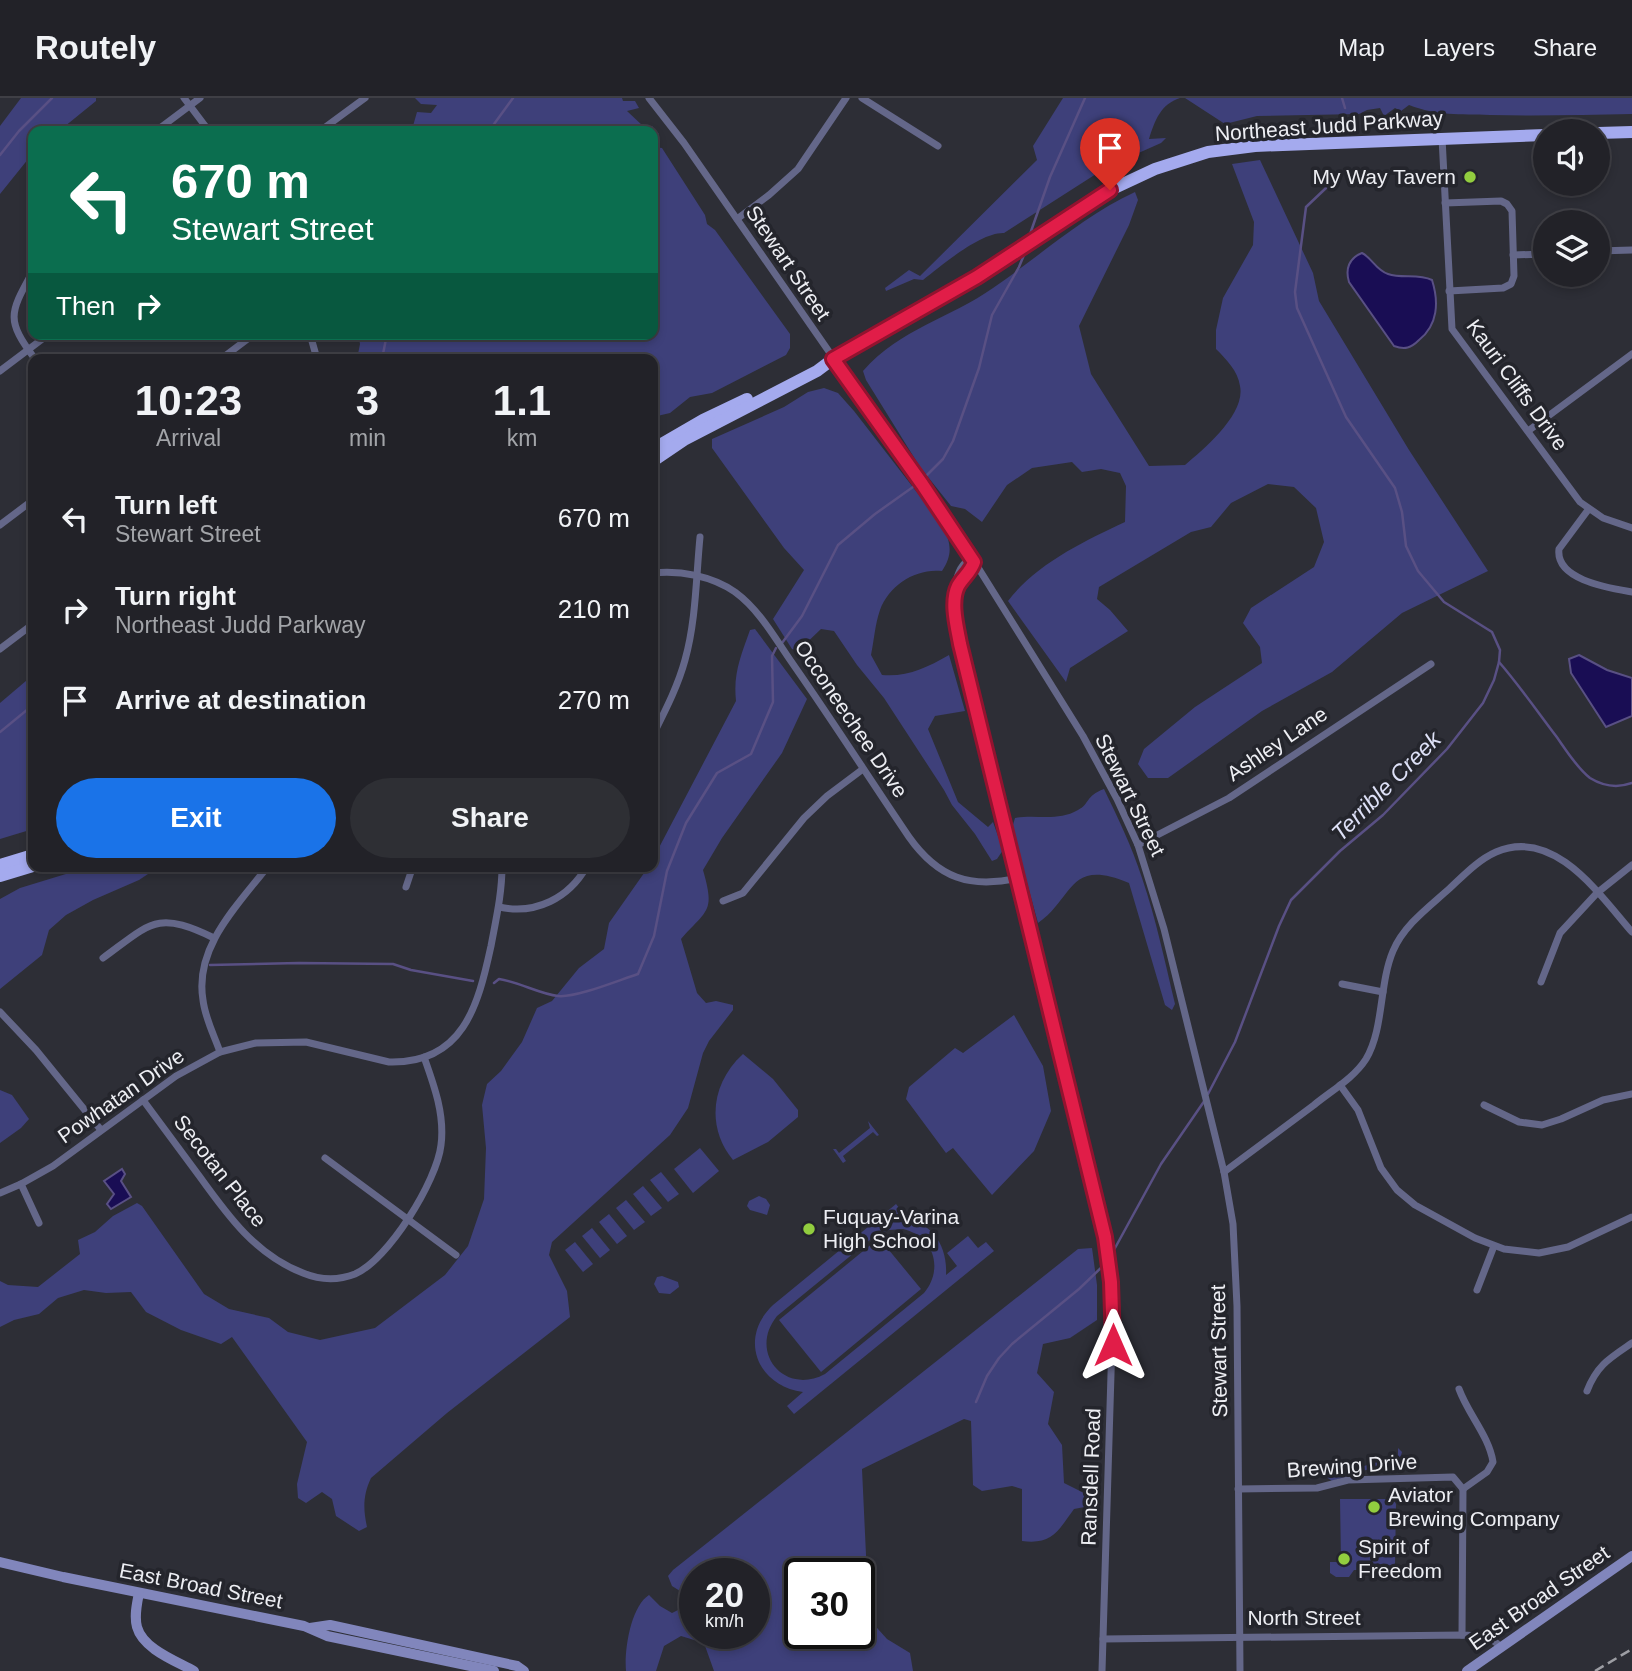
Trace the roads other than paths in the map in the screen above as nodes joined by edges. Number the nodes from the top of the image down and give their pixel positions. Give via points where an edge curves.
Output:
1 (184, 98) edge
2 (200, 98) edge
3 (365, 98) edge
4 (649, 98) edge
5 (846, 98) edge
6 (862, 98) edge
7 (190, 106) junction
8 (163, 126) edge
9 (205, 126) edge
10 (327, 126) edge
11 (1632, 132) edge
12 (1610, 133) edge
13 (1533, 135) edge
14 (1442, 138) junction
15 (938, 146) dead end
16 (1445, 203) junction
17 (737, 219) junction
18 (1632, 250) edge
19 (1610, 251) edge
20 (1533, 254) edge
21 (1513, 255) junction
22 (28, 281) edge
23 (1449, 291) junction
24 (41, 340) edge
25 (246, 340) edge
26 (28, 350) junction
27 (31, 354) edge
28 (228, 354) edge
29 (1632, 354) edge
30 (833, 359) junction
31 (0, 371) edge
32 (1528, 431) junction
33 (658, 446) edge
34 (658, 458) edge
35 (28, 504) edge
36 (1588, 510) junction
37 (0, 525) edge
38 (1632, 528) edge
39 (700, 537) dead end
40 (974, 562) junction
41 (658, 573) edge
42 (696, 576) junction
43 (1632, 592) edge
44 (28, 628) edge
45 (0, 649) edge
46 (1431, 664) dead end
47 (658, 725) edge
48 (863, 769) junction
49 (1138, 845) junction
50 (28, 857) edge
51 (0, 865) edge
52 (1632, 865) edge
53 (28, 868) edge
54 (264, 872) edge
55 (411, 872) edge
56 (502, 872) edge
57 (583, 872) edge
58 (0, 876) edge
59 (1018, 878) junction
60 (406, 887) dead end
61 (1597, 893) junction
62 (723, 901) dead end
63 (499, 907) junction
64 (1632, 932) edge
65 (214, 938) junction
66 (103, 958) dead end
67 (1541, 982) dead end
68 (1342, 984) dead end
69 (1383, 992) junction
70 (0, 1012) edge
71 (220, 1052) junction
72 (424, 1058) junction
73 (1340, 1085) junction
74 (1632, 1094) edge
75 (143, 1100) junction
76 (1484, 1105) dead end
77 (101, 1130) junction
78 (326, 1158) dead end
79 (1224, 1172) junction
80 (21, 1184) junction
81 (0, 1193) edge
82 (1632, 1217) edge
83 (407, 1219) junction
84 (39, 1223) dead end
85 (1494, 1246) junction
86 (456, 1255) dead end
87 (1478, 1290) dead end
88 (1632, 1343) edge
89 (1459, 1389) dead end
90 (1587, 1391) dead end
91 (1238, 1489) junction
92 (1463, 1489) junction
93 (1632, 1556) edge
94 (0, 1562) edge
95 (139, 1593) junction
96 (310, 1628) junction
97 (1462, 1635) junction
98 (1238, 1636) junction
99 (1103, 1639) junction
100 (1501, 1648) junction
101 (194, 1671) edge
102 (494, 1671) edge
103 (524, 1671) edge
104 (1102, 1671) edge
105 (1240, 1671) edge
106 (1467, 1671) edge

1 - 7 street
2 - 7 street
3 - 10 street
4 - 17 street, Stewart Street
5 - 17 street via 798,169
6 - 15 street
7 - 8 street
7 - 9 street
11 - 12 highway
13 - 14 highway, Northeast Judd Parkway
14 - 16 street, Kauri Cliffs Drive
14 - 30 highway, Northeast Judd Parkway via 1255,146 1208,152 1154,169 1110,190 977,277
16 - 21 street via 1507,204
16 - 23 street, Kauri Cliffs Drive
17 - 30 street, Stewart Street
18 - 19 street
20 - 21 street
21 - 23 street via 1514,280 1507,287
22 - 26 street via 14,321
23 - 32 street, Kauri Cliffs Drive via 1452,329
24 - 26 street
25 - 28 street
26 - 27 street
26 - 31 street
29 - 32 street
30 - 33 highway, Northeast Judd Parkway via 813,365
30 - 34 highway, Northeast Judd Parkway
30 - 40 street, Stewart Street
32 - 36 street, Kauri Cliffs Drive
35 - 37 street
36 - 38 street, Kauri Cliffs Drive
36 - 43 street via 1559,549 1562,566 1579,577
39 - 42 street
40 - 49 street, Stewart Street via 1088,746
40 - 59 street, Ransdell Road via 957,588 956,616
41 - 42 street, Occoneechee Drive
42 - 47 street via 685,661
42 - 48 street, Occoneechee Drive via 728,588 756,612
44 - 45 street
46 - 49 street, Ashley Lane via 1246,787
48 - 59 street, Occoneechee Drive via 914,845 936,867 977,883
48 - 62 street via 804,818 743,892
49 - 79 street, Stewart Street via 1164,929
50 - 51 highway
52 - 61 street
53 - 58 highway
54 - 65 street
55 - 60 street
56 - 63 street, Powhatan Drive
57 - 63 street via 557,899 526,909
59 - 99 street, Ransdell Road via 1099,1210 1111,1282
61 - 64 street
61 - 67 street via 1560,933
61 - 69 street via 1574,868 1547,851 1520,847 1495,852 1404,933 1392,953
63 - 72 street, Powhatan Drive via 473,1012 449,1043
65 - 66 street via 187,925 161,923 139,932
65 - 71 street via 202,972 202,997
68 - 69 street
69 - 73 street via 1367,1058
70 - 77 street
71 - 72 street, Powhatan Drive via 256,1044 306,1042 389,1062
71 - 75 street, Powhatan Drive
72 - 83 street, Secotan Place via 438,1102 442,1144 430,1182
73 - 79 street
73 - 85 street via 1358,1110 1381,1168 1397,1191
74 - 76 street via 1603,1100 1542,1125 1519,1122
75 - 77 street, Powhatan Drive
75 - 83 street, Secotan Place via 236,1226 289,1268 324,1279 354,1274 379,1256
77 - 80 street, Powhatan Drive
78 - 83 street
79 - 91 street, Stewart Street via 1235,1241
80 - 81 street, Powhatan Drive
80 - 84 street
82 - 85 street via 1554,1251
83 - 86 street
85 - 87 street
88 - 90 street via 1604,1362
89 - 92 street via 1491,1447 1493,1462 1488,1472
91 - 92 street, Brewing Drive via 1453,1477
91 - 98 street, Stewart Street
92 - 97 street
93 - 100 main road, East Broad Street
94 - 95 main road, East Broad Street
95 - 96 main road, East Broad Street
95 - 101 main road via 136,1620 142,1637
96 - 102 main road, East Broad Street via 327,1636
96 - 103 main road, East Broad Street via 330,1625 517,1665
97 - 98 street, North Street
97 - 100 street, North Street via 1485,1637
98 - 99 street, North Street
98 - 105 street, Stewart Street
99 - 104 street, Ransdell Road
100 - 106 main road, East Broad Street

